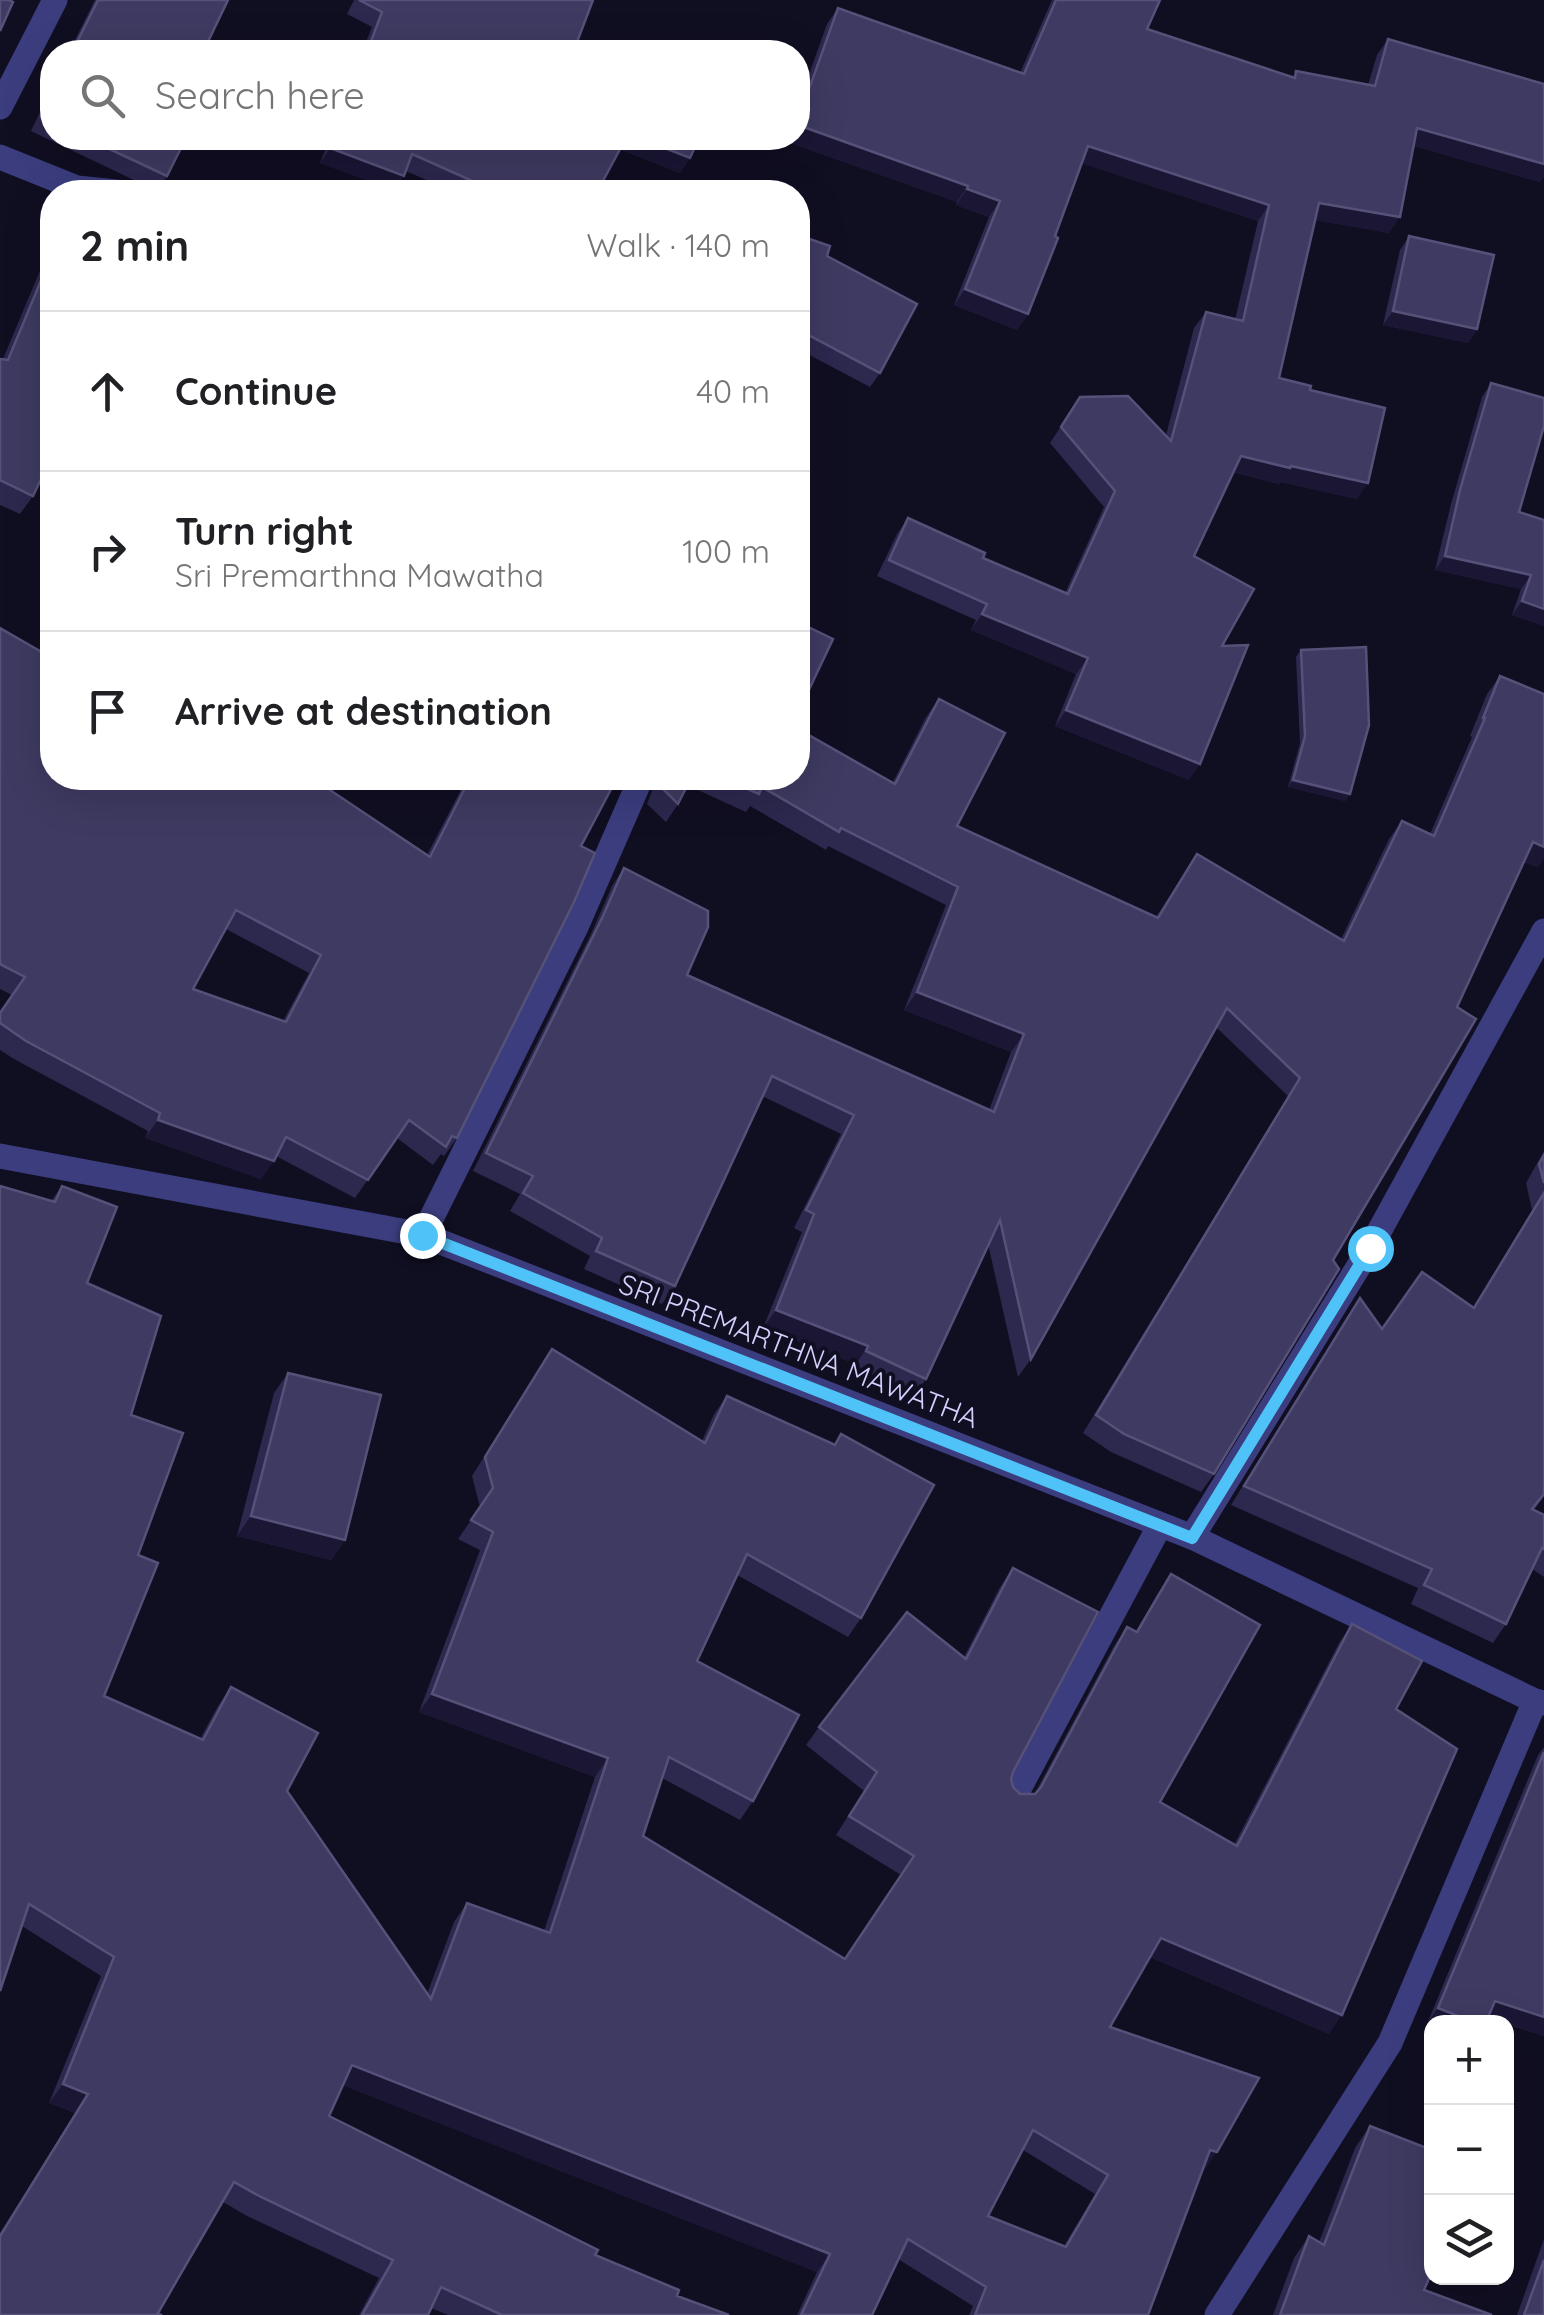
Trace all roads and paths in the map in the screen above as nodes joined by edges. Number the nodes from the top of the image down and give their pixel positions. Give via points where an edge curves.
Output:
1 (55, 0) edge
2 (0, 107) edge
3 (0, 157) edge
4 (57, 180) edge
5 (636, 790) edge
6 (1544, 931) edge
7 (0, 1156) edge
8 (422, 1235) junction
9 (1160, 1525) junction
10 (1192, 1538) junction
11 (1539, 1702) edge
12 (1014, 1798) edge
13 (1217, 2315) edge

1 - 2 street
3 - 4 street
5 - 8 street via 576,927
6 - 10 street via 1370,1248
7 - 8 street, SRI PREMARTHNA MAWATHA
8 - 9 street, SRI PREMARTHNA MAWATHA
9 - 10 street, SRI PREMARTHNA MAWATHA
9 - 12 street
10 - 11 street, SRI PREMARTHNA MAWATHA
11 - 13 street via 1390,2043

